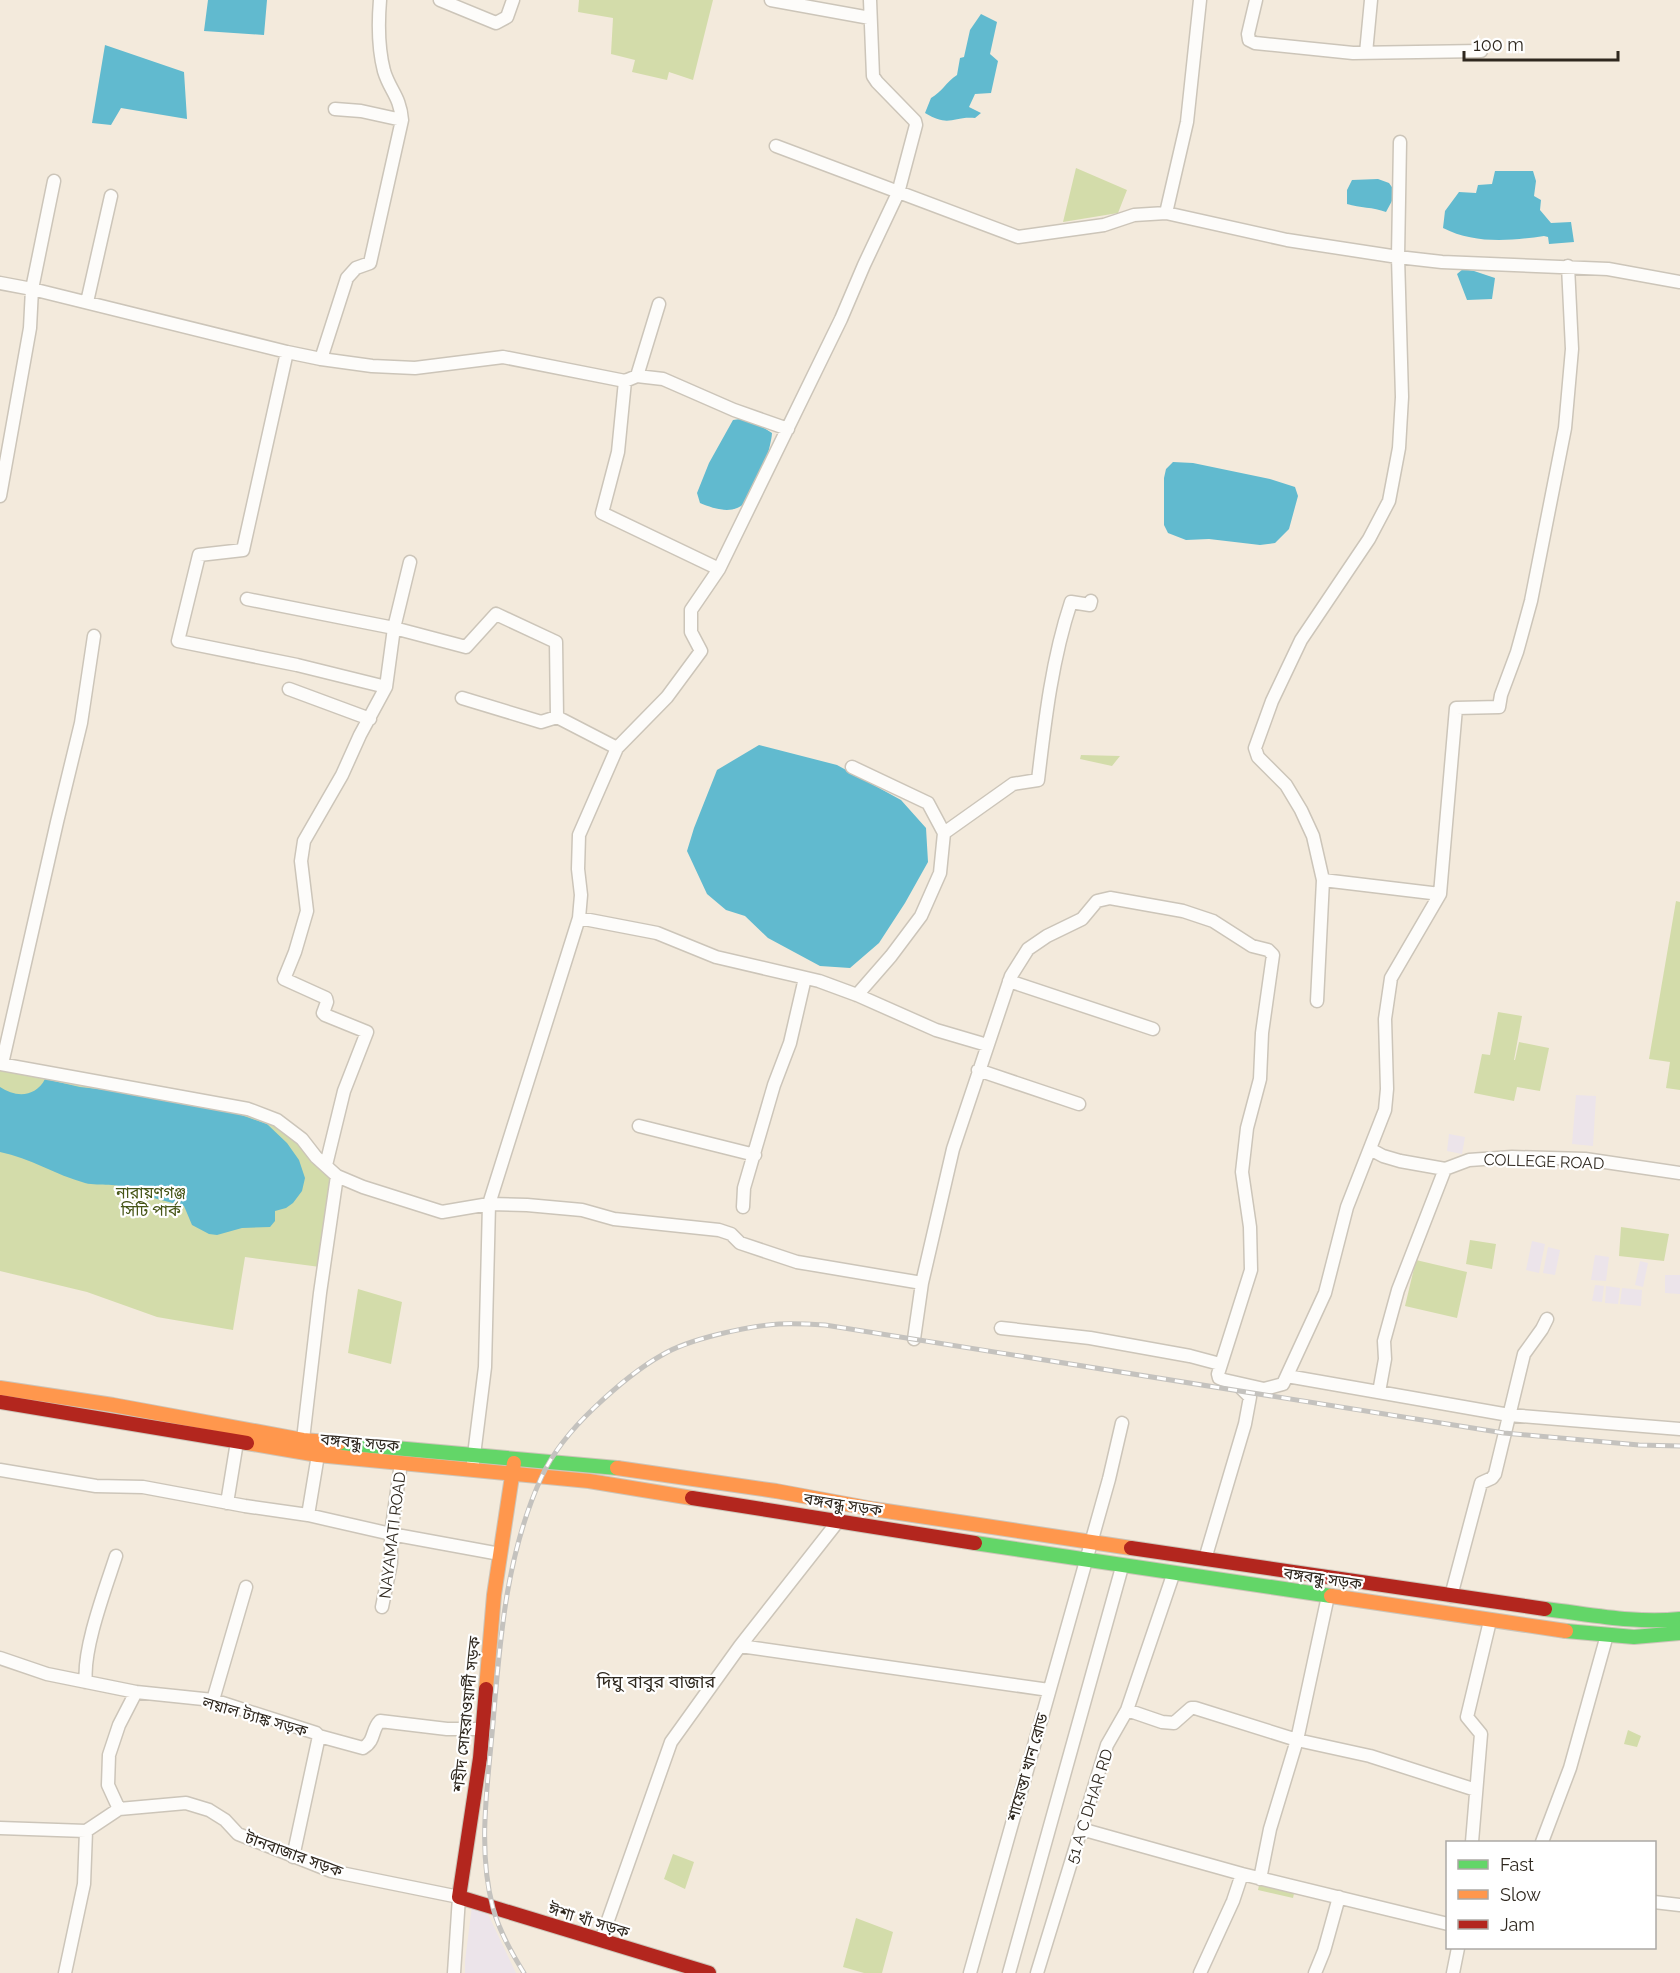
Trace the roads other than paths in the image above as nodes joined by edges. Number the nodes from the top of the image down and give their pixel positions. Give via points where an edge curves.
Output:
1 (380, 0) edge
2 (441, 0) edge
3 (513, 0) edge
4 (771, 0) edge
5 (870, 0) edge
6 (1200, 0) edge
7 (1256, 0) edge
8 (1371, 0) edge
9 (870, 18) junction
10 (1481, 51) dead end
11 (1366, 53) junction
12 (335, 109) dead end
13 (402, 120) junction
14 (1400, 142) dead end
15 (776, 146) dead end
16 (54, 181) dead end
17 (898, 193) junction
18 (111, 196) dead end
19 (1166, 213) junction
20 (1398, 257) junction
21 (1568, 266) junction
22 (1680, 282) edge
23 (0, 283) edge
24 (32, 289) junction
25 (87, 302) junction
26 (659, 304) dead end
27 (287, 352) junction
28 (321, 359) junction
29 (631, 378) junction
30 (788, 429) junction
31 (0, 496) edge
32 (410, 562) dead end
33 (719, 569) junction
34 (247, 599) dead end
35 (1091, 601) dead end
36 (394, 628) junction
37 (94, 636) dead end
38 (386, 687) junction
39 (289, 689) dead end
40 (462, 698) dead end
41 (557, 717) junction
42 (370, 719) junction
43 (617, 748) junction
44 (852, 767) dead end
45 (944, 833) junction
46 (1323, 880) junction
47 (1440, 894) junction
48 (579, 918) junction
49 (806, 978) junction
50 (1009, 981) junction
51 (857, 995) junction
52 (1317, 1001) dead end
53 (1153, 1029) dead end
54 (987, 1045) junction
55 (1, 1064) edge
56 (978, 1070) junction
57 (1079, 1104) dead end
58 (639, 1125) dead end
59 (1370, 1149) junction
60 (755, 1155) junction
61 (326, 1165) junction
62 (1445, 1169) junction
63 (1680, 1173) edge
64 (337, 1176) junction
65 (489, 1204) junction
66 (743, 1207) dead end
67 (922, 1283) junction
68 (1547, 1319) dead end
69 (1001, 1328) dead end
70 (914, 1339) dead end
71 (1220, 1364) junction
72 (1287, 1376) junction
73 (1235, 1382) junction
74 (0, 1388) edge
75 (1379, 1392) junction
76 (0, 1402) edge
77 (1509, 1414) junction
78 (1122, 1423) dead end
79 (1680, 1429) edge
80 (237, 1442) junction
81 (302, 1446) junction
82 (318, 1455) junction
83 (474, 1455) junction
84 (515, 1459) junction
85 (400, 1463) junction
86 (0, 1470) edge
87 (471, 1471) junction
88 (513, 1474) junction
89 (226, 1503) junction
90 (308, 1515) junction
91 (839, 1520) junction
92 (391, 1534) junction
93 (1091, 1542) junction
94 (500, 1554) junction
95 (116, 1556) dead end
96 (1205, 1559) junction
97 (1085, 1562) junction
98 (1122, 1567) junction
99 (1173, 1575) junction
100 (246, 1587) dead end
101 (1328, 1596) junction
102 (1451, 1596) junction
103 (382, 1607) dead end
104 (1680, 1619) edge
105 (1490, 1621) junction
106 (1680, 1634) edge
107 (1607, 1635) junction
108 (740, 1646) junction
109 (0, 1658) edge
110 (86, 1682) junction
111 (1049, 1690) junction
112 (136, 1692) junction
113 (213, 1700) junction
114 (1127, 1710) junction
115 (482, 1729) junction
116 (319, 1736) junction
117 (1297, 1740) junction
118 (1476, 1790) junction
119 (119, 1809) junction
120 (0, 1828) edge
121 (1081, 1829) junction
122 (86, 1831) junction
123 (1472, 1841) edge
124 (1542, 1841) edge
125 (293, 1857) junction
126 (1242, 1874) junction
127 (1260, 1879) junction
128 (459, 1897) junction
129 (1339, 1897) junction
130 (1656, 1902) edge
131 (1680, 1905) edge
132 (1446, 1924) edge
133 (601, 1940) junction
134 (1458, 1949) edge
135 (65, 1973) edge
136 (454, 1973) edge
137 (709, 1973) edge
138 (970, 1973) edge
139 (1009, 1973) edge
140 (1037, 1973) edge
141 (1200, 1973) edge
142 (1315, 1973) edge
143 (1453, 1973) edge

1 - 13 street via 378,25 385,73 401,105
2 - 3 street via 496,23 507,17
4 - 9 street
5 - 9 street
6 - 19 street via 1186,122
7 - 11 street via 1248,34 1255,43
8 - 11 street
9 - 17 street via 875,79 914,118 916,125
10 - 11 street
12 - 13 street
13 - 28 street via 370,263 356,268 346,278
14 - 20 street
15 - 17 street
16 - 24 street
17 - 19 street via 1018,237
17 - 30 street
18 - 25 street
19 - 20 street via 1287,240
20 - 21 street
20 - 46 street via 1402,397 1400,448 1389,501 1369,539 1301,640 1255,748 1301,810 1313,836
21 - 22 street
21 - 47 street via 1572,349 1564,428 1531,601 1498,707 1456,708
23 - 24 street
24 - 25 street
24 - 31 street via 30,328
25 - 27 street
26 - 29 street
27 - 28 street
27 - 38 street via 243,550 199,555 178,642
28 - 29 street via 415,368 503,357
29 - 30 street via 663,378
29 - 33 street via 602,513
30 - 33 street
32 - 36 street
33 - 43 street via 691,610 691,632 701,651 667,697
34 - 36 street
35 - 45 street via 1090,605 1071,602 1063,628 1038,780 1013,784
36 - 38 street
36 - 41 street via 466,647 496,614 556,642
37 - 55 street via 81,723
38 - 42 street
39 - 42 street
40 - 41 street via 540,722
41 - 43 street
42 - 61 street via 304,841 301,861 307,911 284,979 326,998 325,1015 367,1032 344,1091
43 - 48 street via 579,835
44 - 45 street via 928,803
45 - 51 street via 940,873 921,916
46 - 47 street
46 - 52 street
47 - 59 street via 1391,978 1384,1019 1385,1110
48 - 49 street via 657,933 716,957
48 - 65 street
49 - 51 street
49 - 60 street
50 - 53 street
50 - 54 street
50 - 71 street via 1029,949 1082,919 1097,901 1110,898 1183,911 1213,921 1252,946 1269,950 1273,956 1260,1079 1246,1128 1242,1172 1251,1270
51 - 54 street via 936,1030
54 - 56 street
55 - 61 street via 248,1109 278,1120
56 - 57 street
56 - 67 street via 953,1149
58 - 60 street
59 - 62 street via 1400,1161
59 - 72 street via 1347,1207 1325,1293
60 - 66 street via 744,1188
61 - 64 street
62 - 63 street, COLLEGE ROAD via 1469,1160 1512,1157 1585,1159
62 - 75 street via 1398,1290 1384,1341
64 - 65 street via 442,1212
64 - 81 street
65 - 67 street via 582,1210 614,1219 719,1230 740,1243 797,1262
65 - 83 street via 485,1367
67 - 70 street
68 - 77 street via 1524,1354
69 - 71 street via 1090,1338
71 - 73 street via 1219,1378
72 - 73 street via 1283,1384 1264,1389
72 - 75 street
73 - 96 street via 1250,1397
74 - 81 main road, বঙ্গবন্ধু সড়ক via 113,1406
75 - 77 street
76 - 80 main road, বঙ্গবন্ধু সড়ক
77 - 79 street
77 - 102 street via 1495,1474 1481,1483
78 - 93 street, শায়েস্তা খান রোড
80 - 81 main road, বঙ্গবন্ধু সড়ক
80 - 89 street
81 - 82 main road, বঙ্গবন্ধু সড়ক
81 - 83 main road, বঙ্গবন্ধু সড়ক
82 - 85 main road, বঙ্গবন্ধু সড়ক
82 - 90 street
83 - 84 main road, বঙ্গবন্ধু সড়ক
83 - 87 street
84 - 88 main road, শহীদ সোহরাওয়ার্দী সড়ক
84 - 93 main road, বঙ্গবন্ধু সড়ক via 638,1471
85 - 87 main road, বঙ্গবন্ধু সড়ক
85 - 92 street, NAYAMATI ROAD
86 - 89 street via 96,1486 143,1486
87 - 88 main road, বঙ্গবন্ধু সড়ক
88 - 91 main road, বঙ্গবন্ধু সড়ক via 589,1481
88 - 94 main road, শহীদ সোহরাওয়ার্দী সড়ক
89 - 90 street
90 - 92 street
91 - 97 main road, বঙ্গবন্ধু সড়ক
91 - 108 street
92 - 94 street
92 - 103 street, NAYAMATI ROAD via 391,1563
93 - 96 main road, বঙ্গবন্ধু সড়ক
93 - 97 street, শায়েস্তা খান রোড
94 - 115 main road, শহীদ সোহরাওয়ার্দী সড়ক
95 - 110 street via 88,1656
96 - 102 main road, বঙ্গবন্ধু সড়ক
97 - 98 main road, বঙ্গবন্ধু সড়ক
97 - 111 street, শায়েস্তা খান রোড
98 - 99 main road, বঙ্গবন্ধু সড়ক
98 - 139 street
99 - 101 main road, বঙ্গবন্ধু সড়ক
99 - 114 street, 51 A C DHAR RD
100 - 113 street
101 - 105 main road, বঙ্গবন্ধু সড়ক
101 - 117 street
102 - 104 main road, বঙ্গবন্ধু সড়ক via 1618,1618
105 - 107 main road, বঙ্গবন্ধু সড়ক
105 - 118 street via 1467,1717 1481,1734
106 - 107 main road, বঙ্গবন্ধু সড়ক
107 - 124 street via 1570,1768
108 - 111 street
108 - 133 street via 671,1742
109 - 110 street, লয়াল ট্যাঙ্ক সড়ক via 37,1672
110 - 112 street, লয়াল ট্যাঙ্ক সড়ক
111 - 138 street, শায়েস্তা খান রোড
112 - 113 street, লয়াল ট্যাঙ্ক সড়ক
112 - 119 street via 118,1725 110,1755 108,1785
113 - 116 street, লয়াল ট্যাঙ্ক সড়ক
114 - 117 street via 1174,1723 1191,1708
114 - 121 street, 51 A C DHAR RD via 1107,1745
115 - 116 street via 380,1721 370,1744 363,1748
115 - 128 main road, শহীদ সোহরাওয়ার্দী সড়ক
116 - 125 street, লয়াল ট্যাঙ্ক সড়ক
117 - 118 street via 1370,1756
117 - 127 street via 1270,1829
118 - 123 street
119 - 122 street, টানবাজার সড়ক
119 - 125 street, টানবাজার সড়ক via 186,1803 209,1809 238,1834
120 - 122 street
121 - 126 street
121 - 140 street, 51 A C DHAR RD
122 - 135 street via 84,1884
125 - 128 street, টানবাজার সড়ক via 331,1871
126 - 127 street
126 - 141 street
127 - 129 street
128 - 133 main road, ঈশা খাঁ সড়ক
128 - 136 street, শহীদ সোহরাওয়ার্দী সড়ক
129 - 132 street
129 - 142 street
130 - 131 street
133 - 137 main road, ঈশা খাঁ সড়ক
134 - 143 street

